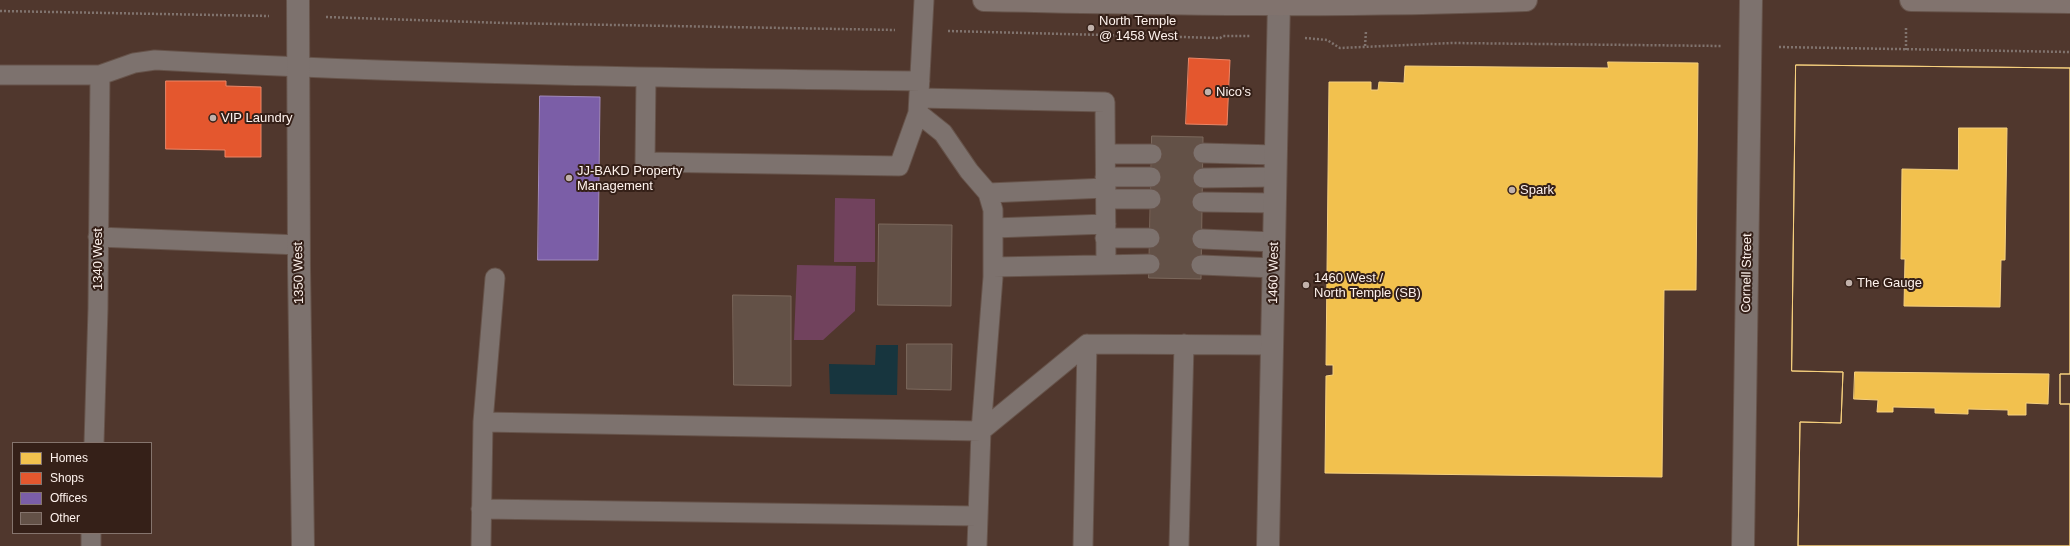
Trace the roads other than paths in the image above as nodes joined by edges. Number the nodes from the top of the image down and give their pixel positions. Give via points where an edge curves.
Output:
1 (924, 0) edge
2 (984, 0) edge
3 (1526, 0) edge
4 (1751, 0) edge
5 (1911, 0) edge
6 (2070, 2) edge
7 (1278, 3) edge
8 (298, 8) edge
9 (298, 68) junction
10 (0, 74) edge
11 (100, 75) junction
12 (646, 78) junction
13 (919, 97) junction
14 (1203, 153) dead end
15 (1106, 154) junction
16 (1152, 154) dead end
17 (1275, 155) junction
18 (1151, 177) dead end
19 (1275, 177) junction
20 (1203, 178) dead end
21 (1106, 188) junction
22 (988, 193) junction
23 (1151, 199) dead end
24 (1202, 202) dead end
25 (1275, 203) junction
26 (994, 228) junction
27 (1106, 231) junction
28 (98, 237) junction
29 (1150, 238) dead end
30 (1202, 239) dead end
31 (1274, 242) junction
32 (299, 245) junction
33 (1106, 264) junction
34 (1150, 264) dead end
35 (1201, 266) dead end
36 (993, 267) junction
37 (1274, 268) junction
38 (494, 278) dead end
39 (1087, 344) junction
40 (1184, 344) junction
41 (1272, 345) junction
42 (483, 422) junction
43 (981, 431) junction
44 (94, 442) edge
45 (481, 509) junction
46 (977, 516) junction
47 (91, 534) edge
48 (91, 546) edge
49 (303, 546) edge
50 (481, 546) edge
51 (977, 546) edge
52 (1083, 546) edge
53 (1179, 546) edge
54 (1268, 546) edge
55 (1743, 546) edge

1 - 13 lane
2 - 7 main road
3 - 7 main road via 1421,4
4 - 55 street, Cornell Street
5 - 6 main road
7 - 17 street, 1460 West
8 - 9 street, 1350 West
9 - 11 lane via 155,60 134,63
9 - 12 lane
9 - 32 street, 1350 West
10 - 11 lane
11 - 28 lane, 1340 West
12 - 13 lane
12 - 13 lane via 645,162 899,166
13 - 15 lane via 1105,102
13 - 22 lane via 969,171
14 - 17 lane
15 - 16 lane
15 - 21 lane
17 - 19 street, 1460 West
18 - 21 lane
19 - 20 lane
19 - 25 street, 1460 West
21 - 22 lane
21 - 23 lane
21 - 27 lane
22 - 26 lane via 993,210
24 - 25 lane
25 - 31 street, 1460 West
26 - 27 lane
26 - 36 lane
27 - 29 lane
27 - 33 lane
28 - 32 lane
28 - 44 lane, 1340 West
30 - 31 lane
31 - 37 street, 1460 West
32 - 49 street, 1350 West
33 - 34 lane
33 - 36 lane
35 - 37 lane
36 - 43 lane
37 - 41 street, 1460 West
38 - 42 lane
39 - 40 lane
39 - 43 lane
39 - 52 lane
40 - 41 lane
40 - 53 lane
41 - 54 street, 1460 West
42 - 43 lane
42 - 45 lane
43 - 46 lane
45 - 46 lane
45 - 50 lane
46 - 51 lane
47 - 48 lane

